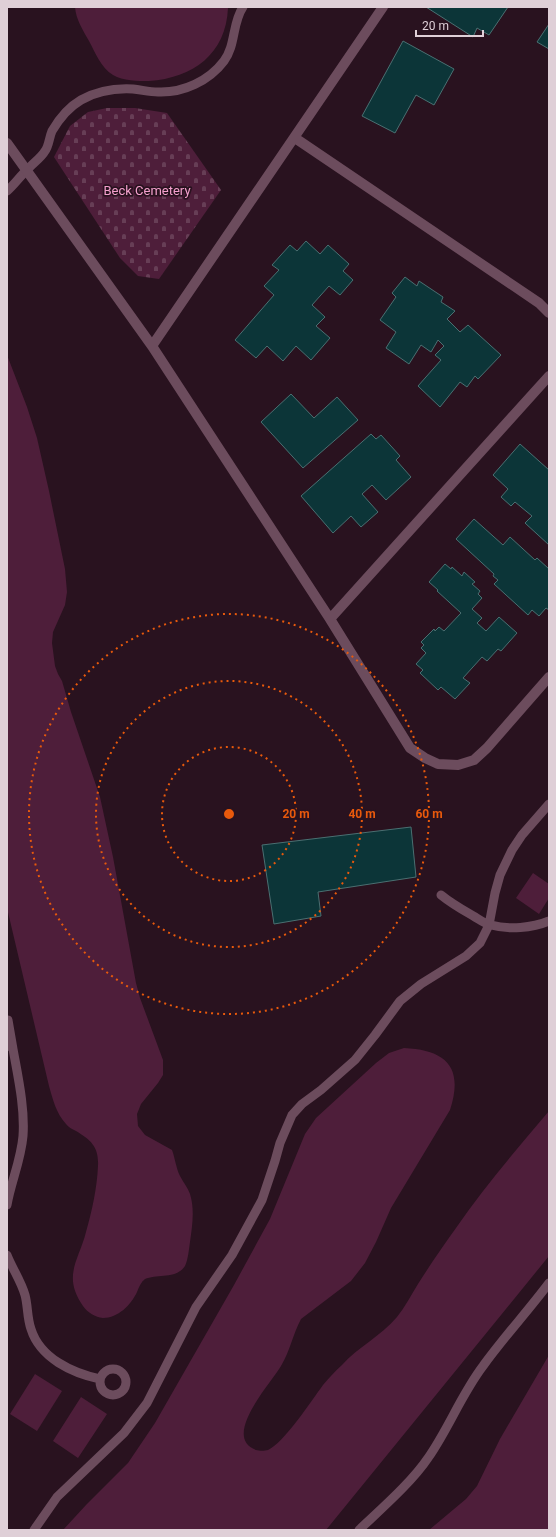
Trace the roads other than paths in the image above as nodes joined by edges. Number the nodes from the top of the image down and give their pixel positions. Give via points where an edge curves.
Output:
1 (243, 7) edge
2 (382, 7) edge
3 (295, 138) junction
4 (7, 143) edge
5 (26, 170) junction
6 (7, 191) edge
7 (549, 313) edge
8 (152, 346) junction
9 (549, 376) edge
10 (330, 619) junction
11 (549, 677) edge
12 (549, 804) edge
13 (441, 895) dead end
14 (549, 921) edge
15 (489, 925) junction
16 (7, 1019) edge
17 (10, 1046) edge
18 (7, 1206) edge
19 (7, 1255) edge
20 (7, 1268) edge
21 (16, 1277) junction
22 (549, 1282) edge
23 (100, 1380) dead end
24 (34, 1530) edge
25 (359, 1530) edge

1 - 5 lane via 226,59 208,76 197,84 183,89 157,92 133,89 108,90 81,100 59,120 45,151
2 - 3 street
3 - 7 street via 539,303
3 - 8 street
4 - 5 street
5 - 6 lane
5 - 8 street
8 - 10 street
9 - 10 street
10 - 11 street via 410,748 438,764 458,765 474,760 488,748
12 - 15 lane via 512,850 500,875
13 - 15 lane via 453,905
14 - 15 lane via 526,926
15 - 24 lane via 480,943 466,956 400,1000 355,1060 292,1115 262,1200 232,1256 196,1307 147,1403 124,1433 57,1497
16 - 17 lane
17 - 18 lane via 21,1098 23,1134
19 - 21 lane
20 - 21 lane
21 - 23 lane via 25,1295 30,1328 44,1351 72,1372
22 - 25 lane via 482,1366 428,1459

